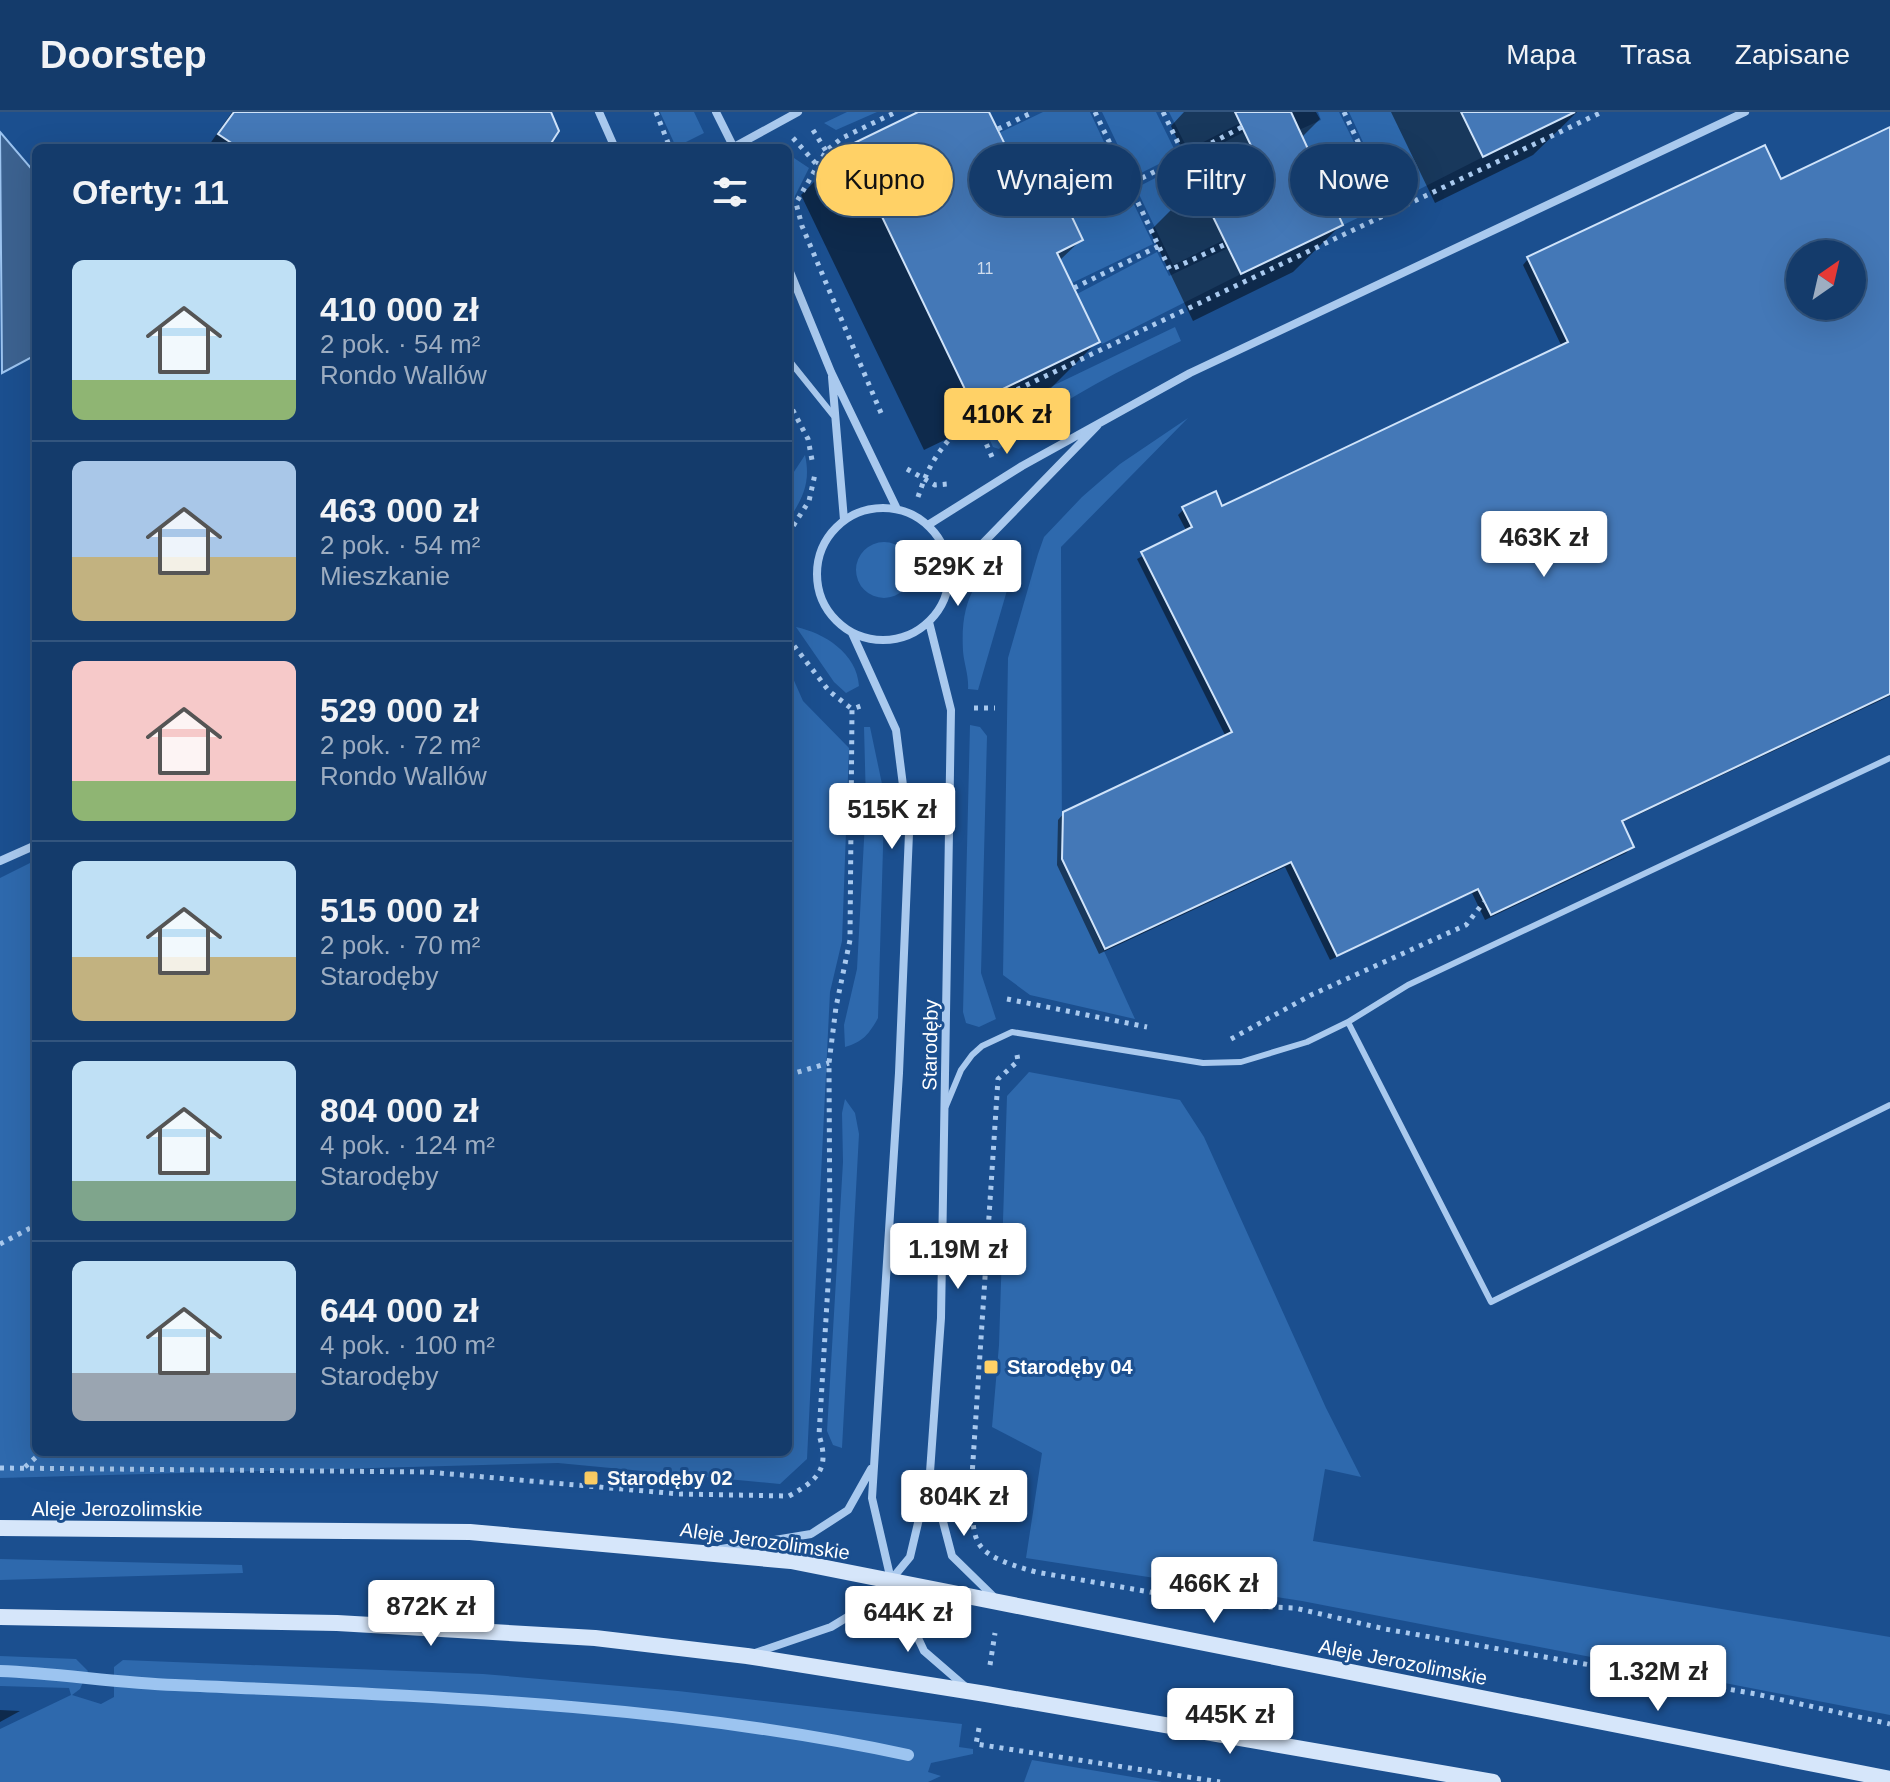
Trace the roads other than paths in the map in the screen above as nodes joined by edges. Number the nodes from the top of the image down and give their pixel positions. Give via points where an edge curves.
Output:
1 (599, 112) edge
2 (716, 112) edge
3 (798, 112) edge
4 (1745, 112) edge
5 (613, 144) edge
6 (731, 144) edge
7 (740, 144) edge
8 (792, 277) edge
9 (792, 364) edge
10 (831, 372) junction
11 (835, 418) junction
12 (1105, 418) junction
13 (897, 509) junction
14 (844, 520) junction
15 (928, 525) junction
16 (950, 577) junction
17 (929, 622) junction
18 (852, 633) junction
19 (1890, 758) edge
20 (32, 847) edge
21 (0, 861) edge
22 (1348, 1022) junction
23 (1890, 1105) edge
24 (944, 1110) junction
25 (874, 1465) junction
26 (930, 1472) junction
27 (0, 1528) edge
28 (708, 1551) junction
29 (891, 1580) junction
30 (1001, 1603) junction
31 (0, 1617) edge
32 (747, 1656) junction
33 (972, 1692) junction
34 (1890, 1779) edge
35 (1493, 1782) edge

1 - 5 street
2 - 6 street
3 - 7 street
4 - 12 street
8 - 10 street
9 - 11 lane
10 - 11 street
10 - 13 street
11 - 14 street
12 - 15 street
12 - 16 street
13 - 14 street via 869,509
13 - 15 street
14 - 18 street via 826,540 817,565 819,592 831,616
15 - 16 street via 945,549
16 - 17 street via 944,602
17 - 18 street via 892,640
17 - 24 street, Starodęby via 951,710
18 - 25 street, Starodęby via 896,730 909,833
19 - 22 lane via 1408,985
20 - 21 street
22 - 23 lane via 1491,1302
22 - 24 lane via 1307,1042 1241,1062 1203,1063 1012,1032 972,1055
24 - 26 street, Starodęby via 941,1318
25 - 28 street, Starodęby via 848,1510 811,1534
25 - 29 street, Starodęby via 872,1498
26 - 29 street, Starodęby via 910,1557
26 - 30 street, Starodęby via 952,1556
27 - 28 main road, Aleje Jerozolimskie via 470,1532
28 - 29 main road, Aleje Jerozolimskie
29 - 30 main road, Aleje Jerozolimskie
29 - 32 street, Starodęby via 864,1607 831,1627
29 - 33 street, Starodęby via 924,1651
30 - 34 main road, Aleje Jerozolimskie
31 - 32 main road via 337,1623 595,1638
32 - 33 main road
33 - 35 main road

